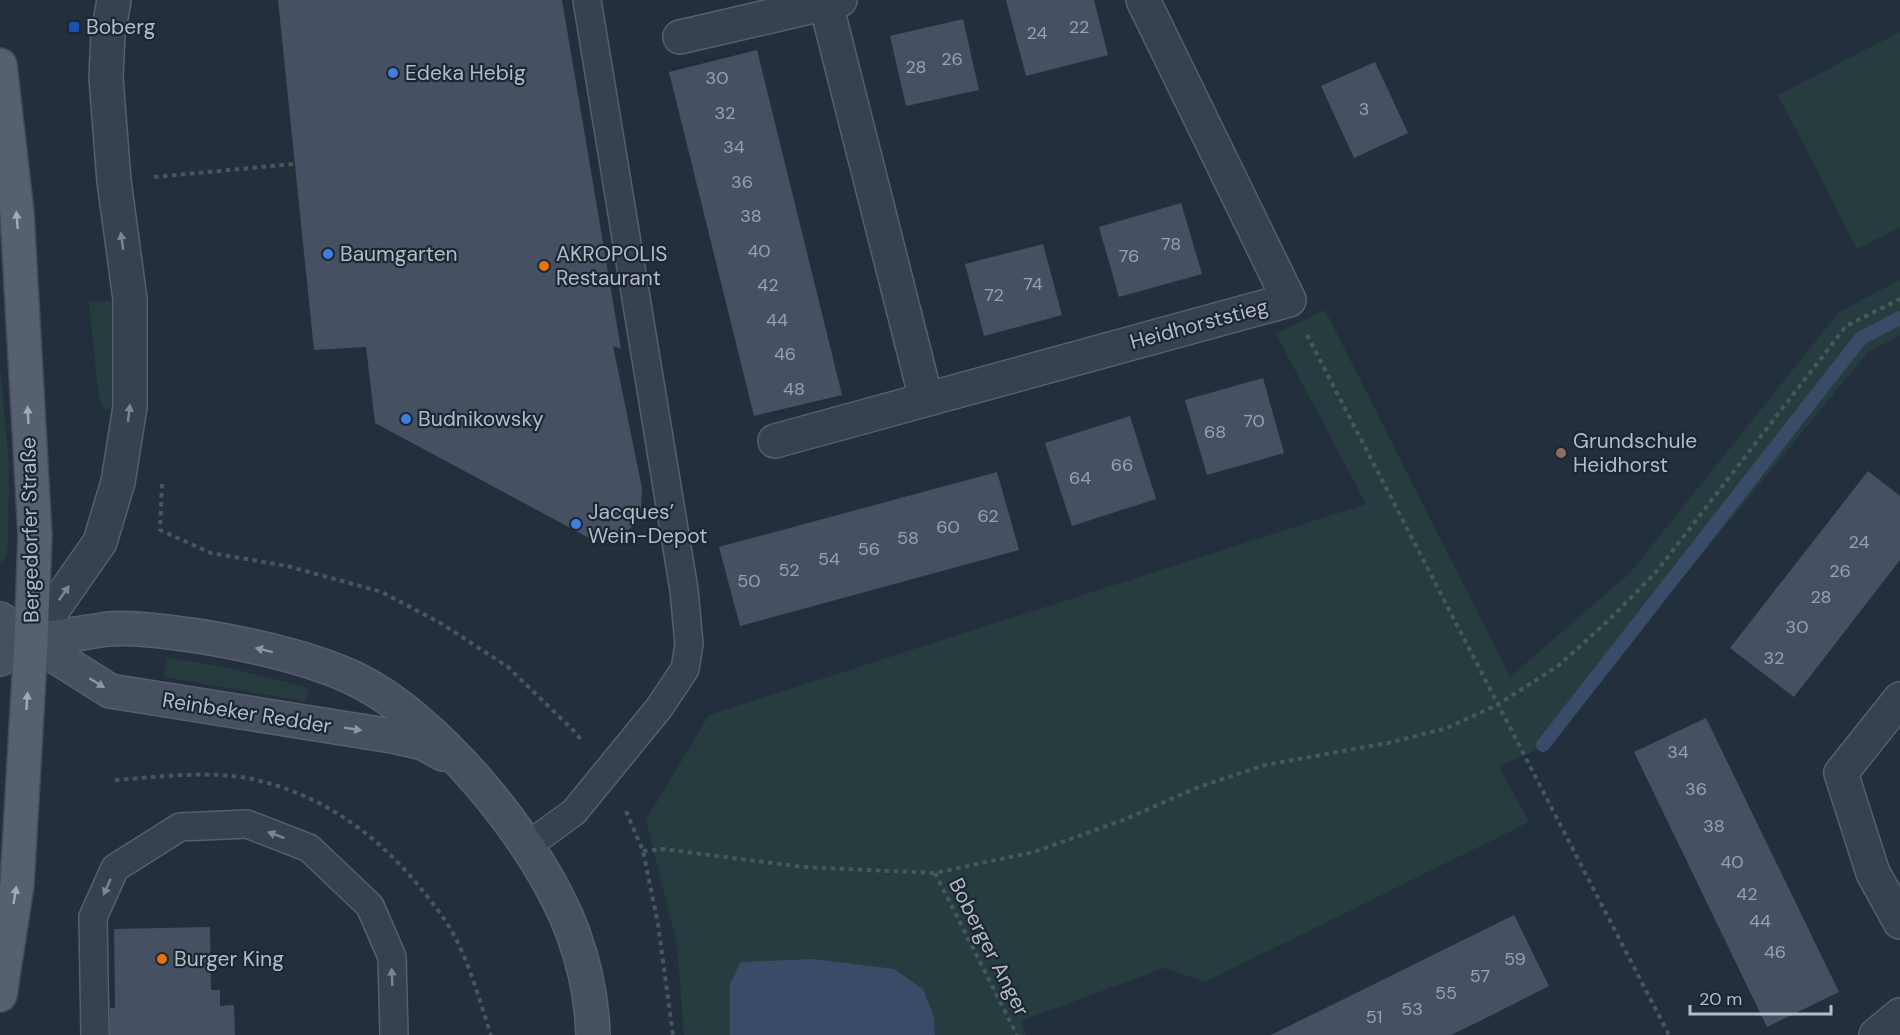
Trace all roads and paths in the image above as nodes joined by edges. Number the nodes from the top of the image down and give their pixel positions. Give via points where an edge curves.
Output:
1 (114, 0) edge
2 (587, 0) edge
3 (1143, 0) edge
4 (833, 2) edge
5 (680, 37) dead end
6 (0, 65) edge
7 (294, 164) dead end
8 (114, 181) junction
9 (1900, 299) edge
10 (1289, 300) junction
11 (926, 399) junction
12 (775, 441) dead end
13 (160, 530) dead end
14 (0, 619) edge
15 (31, 641) junction
16 (0, 659) edge
17 (1900, 699) edge
18 (1497, 705) junction
19 (469, 772) junction
20 (605, 773) junction
21 (526, 847) junction
22 (643, 851) junction
23 (934, 873) junction
24 (1900, 922) edge
25 (0, 995) edge
26 (1900, 1015) edge
27 (95, 1035) edge
28 (394, 1035) edge
29 (593, 1035) edge
30 (673, 1035) edge
31 (1017, 1035) edge
32 (1669, 1035) edge
33 (1876, 1035) edge

1 - 8 street via 106,78
2 - 20 lane via 682,578 689,644 685,669 659,708
3 - 10 street, Heidhorststieg
4 - 5 street
4 - 11 street
15 -> 6 main road, Bergedorfer Straße via 35,536 17,213
7 - 8 path
15 -> 8 street via 100,542 118,482 130,408 130,299
9 - 18 path via 1846,326 1657,571 1610,619 1558,666
10 - 11 street, Heidhorststieg
10 - 18 path
11 - 12 street, Heidhorststieg
13 - 20 path via 212,553 287,566 382,592 442,624 508,666 574,732
14 - 15 main road, Reinbeker Redder
15 - 16 main road, Reinbeker Redder
15 -> 19 main road, Reinbeker Redder via 110,691 392,736 434,748
19 -> 15 main road, Reinbeker Redder via 417,720 386,697 352,677 320,665 229,641 151,631 110,629
25 -> 15 main road, Bergedorfer Straße via 17,885
17 - 24 street via 1841,773 1873,873
18 - 23 path via 1437,730 1388,743 1266,765 1196,788 1126,819 1034,852
18 - 32 path
19 - 21 main road, Reinbeker Redder
20 - 21 lane via 574,812
20 - 22 path
21 - 29 main road, Reinbeker Redder via 556,896 572,932 585,972
22 - 23 path via 663,849 803,867
22 - 30 path via 658,924
23 - 31 path, Boberger Anger
26 - 33 street
28 -> 27 lane via 392,957 370,906 309,848 247,824 180,827 115,868 93,917

